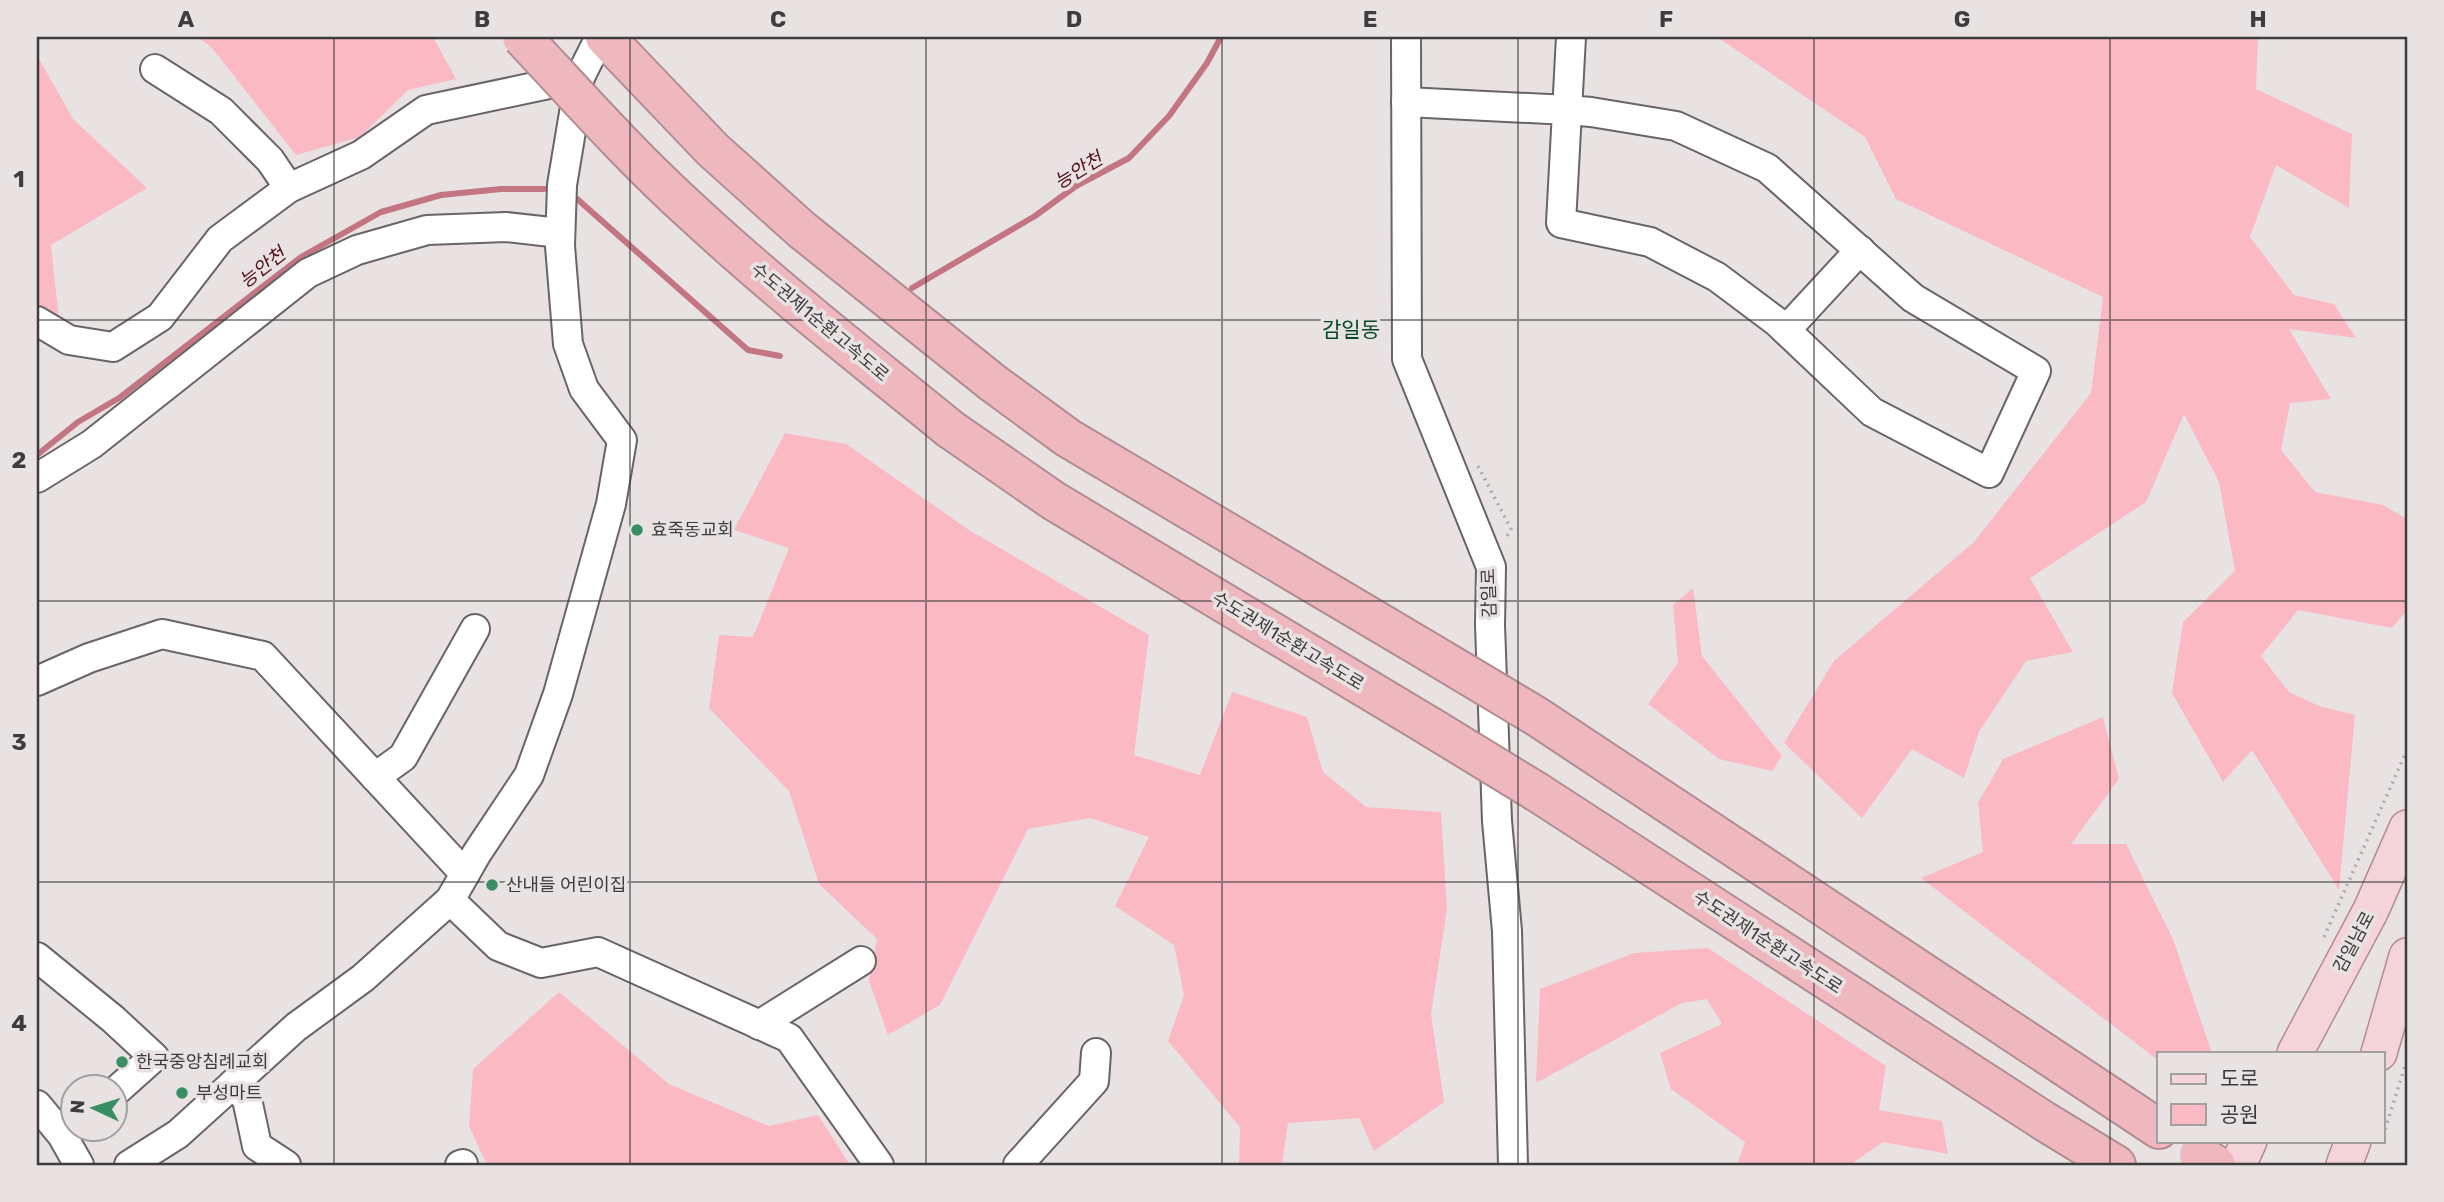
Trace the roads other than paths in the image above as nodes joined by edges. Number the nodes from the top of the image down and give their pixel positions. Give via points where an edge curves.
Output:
1 (522, 37) edge
2 (600, 37) edge
3 (606, 37) edge
4 (1405, 37) edge
5 (1571, 37) edge
6 (155, 69) dead end
7 (580, 77) junction
8 (1406, 102) junction
9 (1568, 110) junction
10 (289, 188) junction
11 (560, 233) junction
12 (1860, 250) junction
13 (37, 321) edge
14 (1786, 330) junction
15 (37, 478) edge
16 (475, 629) dead end
17 (37, 681) edge
18 (376, 778) junction
19 (2407, 828) edge
20 (465, 874) junction
21 (450, 900) junction
22 (2407, 956) edge
23 (37, 957) edge
24 (861, 961) dead end
25 (760, 1025) junction
26 (2296, 1052) edge
27 (2379, 1052) edge
28 (1096, 1053) dead end
29 (130, 1078) edge
30 (233, 1084) junction
31 (37, 1105) edge
32 (60, 1125) edge
33 (2157, 1128) edge
34 (72, 1142) edge
35 (2249, 1142) edge
36 (2353, 1142) edge
37 (79, 1165) edge
38 (129, 1165) edge
39 (286, 1165) edge
40 (879, 1165) edge
41 (1018, 1165) edge
42 (1513, 1165) edge
43 (2116, 1165) edge
44 (2238, 1165) edge
45 (2344, 1165) edge

1 - 43 highway, 수도권제1순환고속도로, bridge via 692,213 789,299 950,429 1054,501 1537,792
2 - 7 street
3 - 33 highway, bridge via 723,159 802,230 1068,438 1536,716
4 - 8 street, 감일로
5 - 9 street
6 - 10 street via 221,111 270,160
7 - 10 street via 426,110 362,155
7 - 11 street via 562,185
8 - 9 street
8 - 42 street, 감일로 via 1407,359 1491,567
9 - 12 street via 1676,126 1767,168
9 - 14 street via 1562,223 1650,242 1717,276
10 - 13 street via 220,239 160,317 113,348 69,340
11 - 15 street via 506,227 427,230 358,250 308,274 92,444
11 - 20 street via 568,344 584,389 622,440 611,504 558,694 529,775
12 - 14 street
12 - 14 street via 1913,299 2036,371 1989,473 1872,412
16 - 18 street via 403,757
17 - 18 street via 162,634 263,656
18 - 20 street
19 - 26 main road, 감일남로 via 2371,910
20 - 21 street
21 - 25 street via 498,946 541,963 598,952
21 - 30 street
22 - 27 main road
23 - 29 street via 154,1057
24 - 25 street
25 - 40 street via 789,1038
28 - 41 street via 1094,1081
30 - 38 street via 178,1134
30 - 39 street via 247,1098 257,1146
31 - 32 street
34 - 37 street
35 - 44 main road
36 - 45 main road

